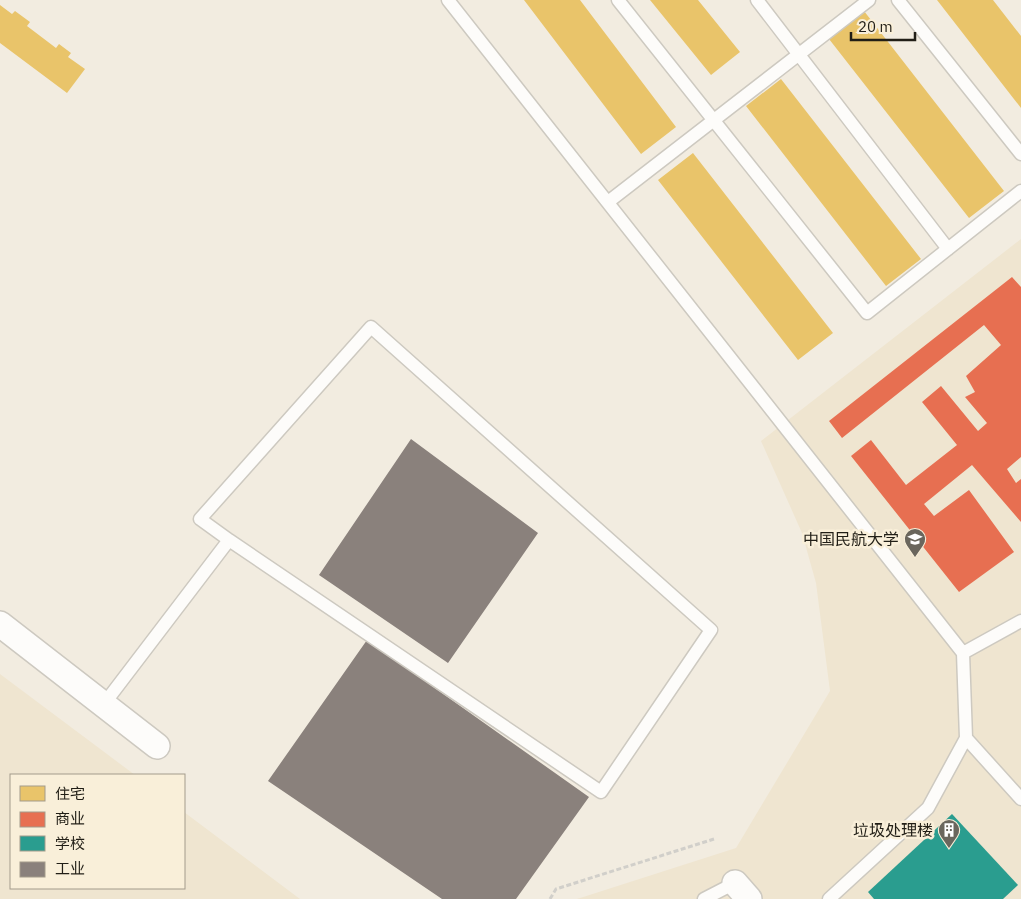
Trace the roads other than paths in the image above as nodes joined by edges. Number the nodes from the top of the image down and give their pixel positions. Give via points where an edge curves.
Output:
1 (448, 0) edge
2 (618, 0) edge
3 (757, 0) edge
4 (869, 0) edge
5 (898, 0) edge
6 (799, 55) junction
7 (713, 121) junction
8 (1021, 154) edge
9 (1021, 192) edge
10 (608, 202) junction
11 (948, 249) junction
12 (229, 540) junction
13 (1021, 621) edge
14 (0, 624) edge
15 (963, 653) junction
16 (104, 704) junction
17 (966, 738) junction
18 (157, 746) dead end
19 (1021, 799) edge
20 (742, 891) edge
21 (704, 899) edge
22 (829, 899) edge

1 - 10 lane
2 - 7 lane
3 - 6 lane
4 - 6 lane
5 - 8 lane
6 - 7 lane
6 - 11 lane
7 - 10 lane
7 - 11 lane via 868,313
9 - 11 lane
10 - 15 lane
12 - 12 lane via 602,792 711,630 371,327 200,519
12 - 16 lane
13 - 15 lane
14 - 16 street
15 - 17 lane
16 - 18 street
17 - 19 lane
17 - 22 lane via 928,808
20 - 21 lane

